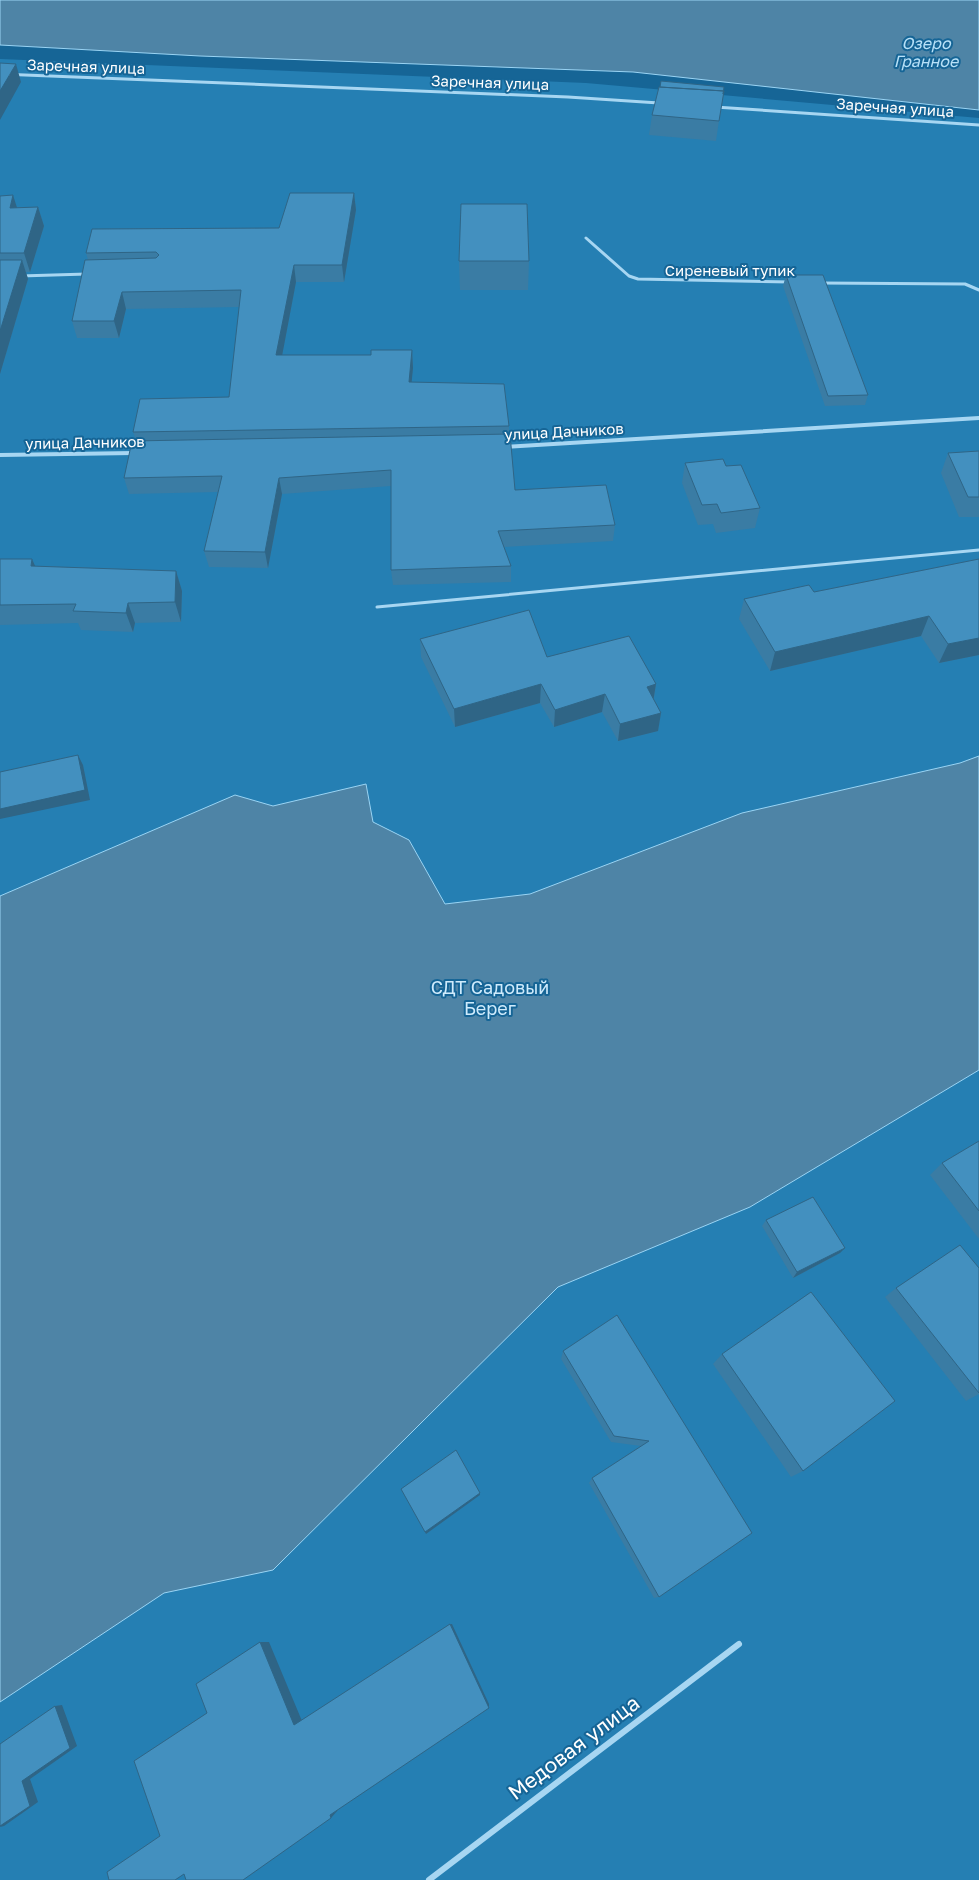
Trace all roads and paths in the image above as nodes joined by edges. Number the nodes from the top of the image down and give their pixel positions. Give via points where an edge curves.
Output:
1 (0, 74) edge
2 (666, 104) edge
3 (705, 106) edge
4 (979, 125) edge
5 (586, 238) dead end
6 (94, 274) edge
7 (19, 276) edge
8 (798, 282) edge
9 (817, 282) edge
10 (979, 290) edge
11 (979, 418) edge
12 (503, 447) edge
13 (138, 453) edge
14 (0, 455) edge
15 (979, 550) edge
16 (376, 607) dead end
17 (739, 1644) dead end
18 (429, 1880) edge

1 - 2 street, Заречная улица via 568,97
3 - 4 street, Заречная улица
5 - 8 street, Сиреневый тупик via 629,276 638,279
6 - 7 street
9 - 10 street, Сиреневый тупик via 965,284
11 - 12 street, улица Дачников
13 - 14 street, улица Дачников
15 - 16 lane
17 - 18 street, Медовая улица

